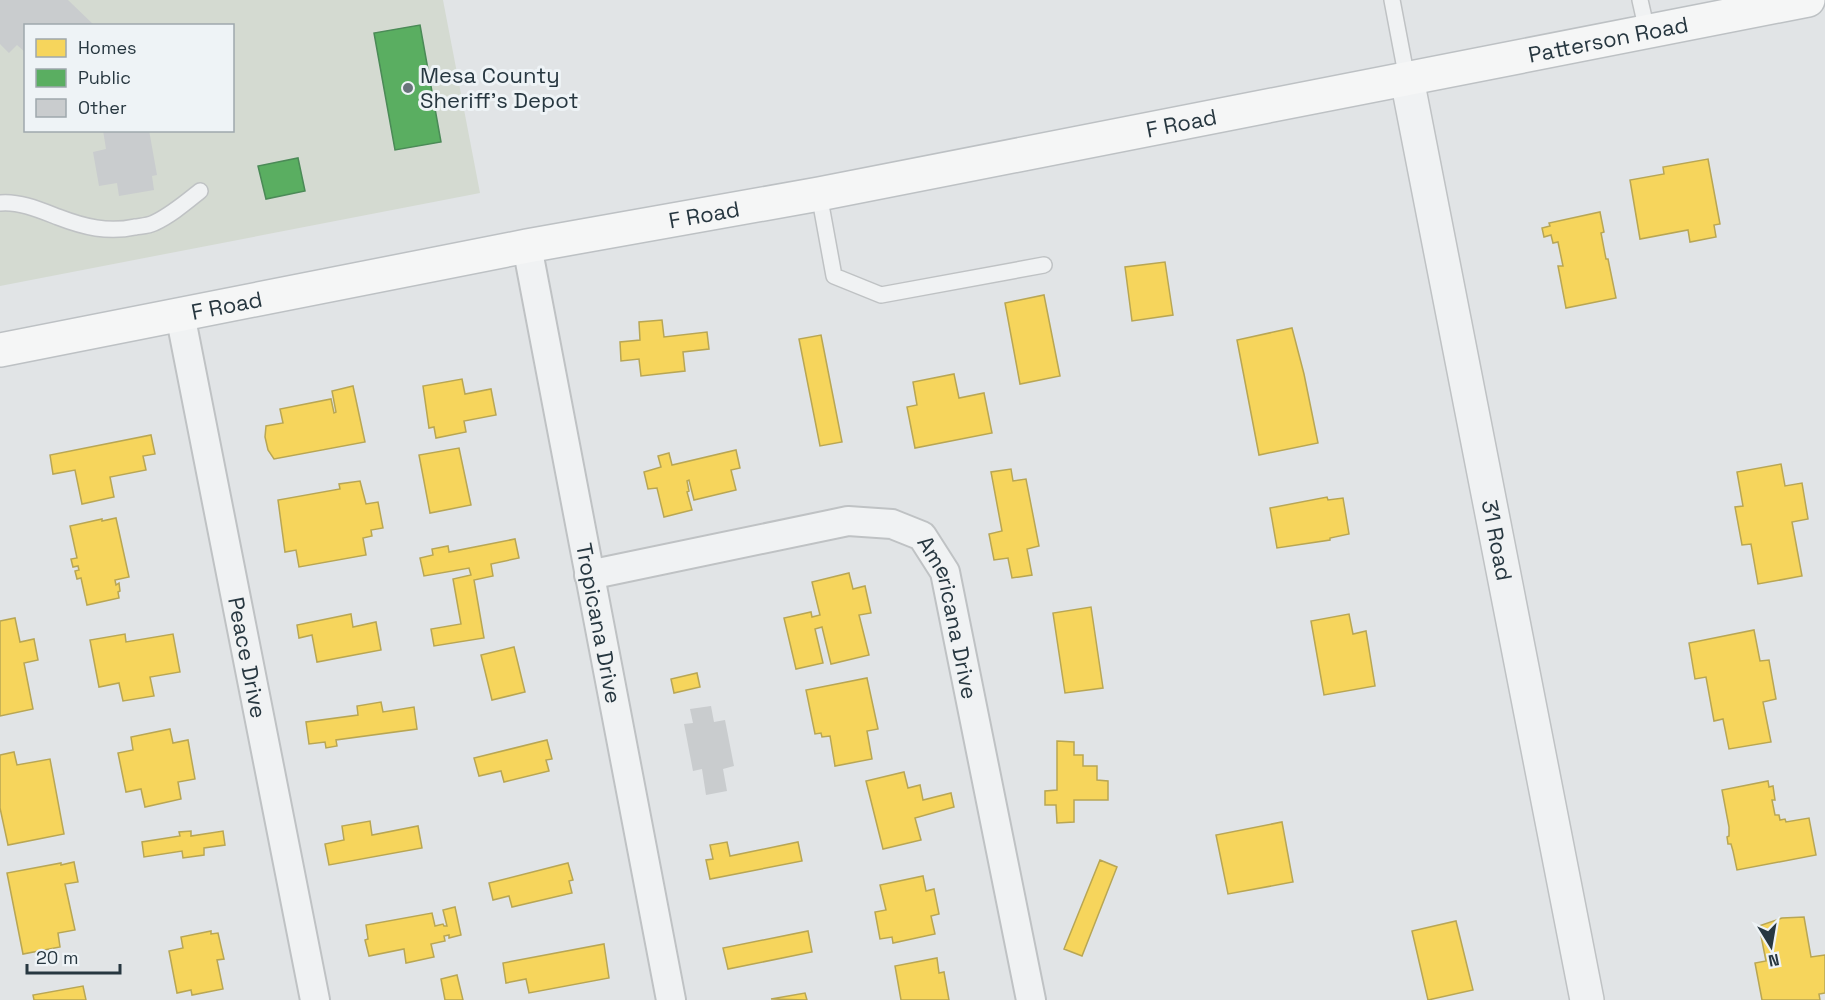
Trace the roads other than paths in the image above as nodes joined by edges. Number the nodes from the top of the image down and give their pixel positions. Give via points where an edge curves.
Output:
1 (1392, 0) edge
2 (1640, 0) edge
3 (1808, 0) edge
4 (1647, 32) junction
5 (1407, 78) junction
6 (200, 191) dead end
7 (819, 194) junction
8 (0, 203) edge
9 (527, 246) junction
10 (1044, 265) dead end
11 (180, 314) junction
12 (0, 350) edge
13 (589, 575) junction
14 (315, 1000) edge
15 (671, 1000) edge
16 (1031, 1000) edge
17 (1587, 1000) edge

1 - 5 lane
2 - 4 lane
3 - 4 main road, Patterson Road
4 - 5 main road, Patterson Road
5 - 7 main road, F Road
5 - 17 street, 31 Road
6 - 8 lane via 152,224 125,229 78,225 44,211
7 - 9 main road, F Road
7 - 10 lane via 834,276 882,295
9 - 11 main road, F Road
9 - 13 street, Tropicana Drive
11 - 12 main road, F Road
11 - 14 street, Peace Drive
13 - 15 street, Tropicana Drive
13 - 16 street, Americana Drive via 848,521 892,524 922,536 945,572

